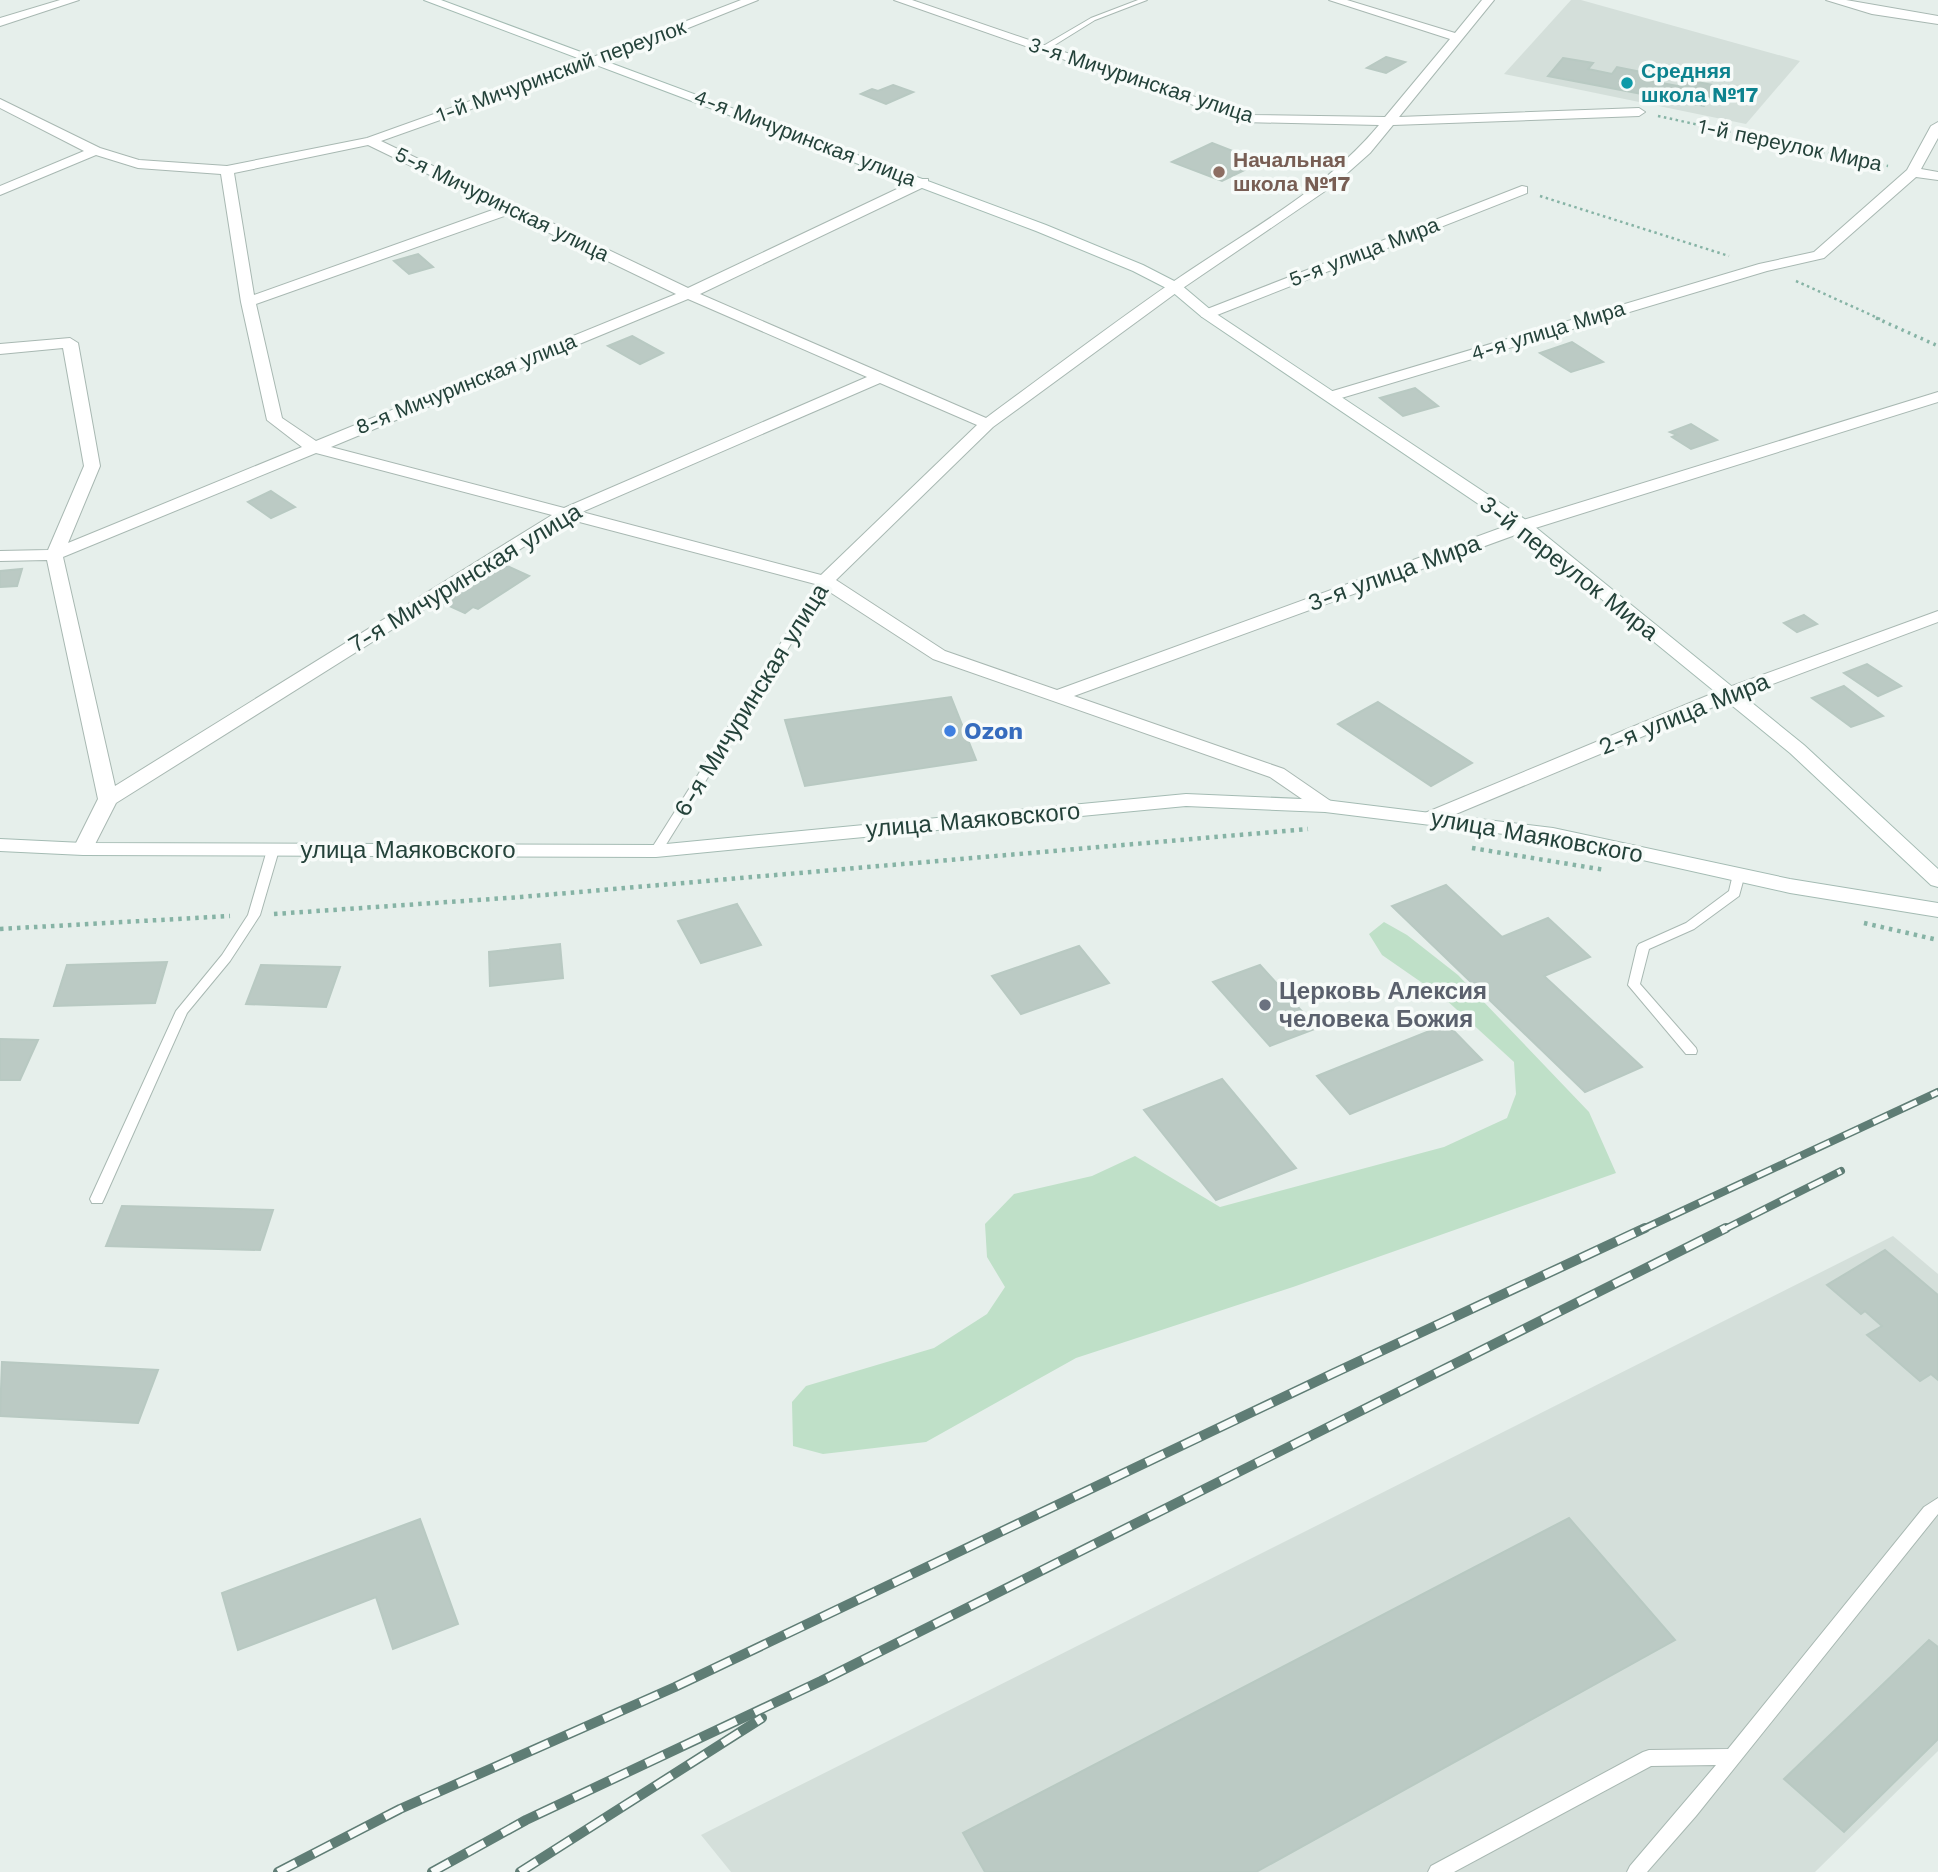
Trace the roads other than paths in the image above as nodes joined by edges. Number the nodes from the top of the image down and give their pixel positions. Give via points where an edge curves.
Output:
1 (72, 0) edge
2 (430, 0) edge
3 (752, 0) edge
4 (900, 0) edge
5 (1144, 0) edge
6 (1335, 0) edge
7 (1488, 0) edge
8 (1832, 0) edge
9 (1938, 20) edge
10 (0, 22) edge
11 (1459, 38) junction
12 (1042, 49) junction
13 (597, 60) junction
14 (0, 103) edge
15 (1639, 112) road end
16 (1390, 121) junction
17 (1938, 126) edge
18 (370, 141) junction
19 (95, 152) junction
20 (227, 170) junction
21 (1913, 172) junction
22 (1938, 176) edge
23 (923, 182) junction
24 (1522, 190) dead end
25 (0, 191) edge
26 (512, 208) junction
27 (1175, 287) junction
28 (688, 294) junction
29 (248, 302) junction
30 (1207, 314) junction
31 (0, 349) edge
32 (881, 377) junction
33 (1332, 396) junction
34 (1938, 397) edge
35 (987, 424) junction
36 (313, 447) junction
37 (568, 512) junction
38 (1523, 526) junction
39 (54, 555) junction
40 (0, 556) edge
41 (825, 581) junction
42 (1938, 616) edge
43 (1728, 694) junction
44 (1054, 697) junction
45 (108, 799) junction
46 (1325, 806) junction
47 (1432, 817) junction
48 (0, 845) edge
49 (83, 849) junction
50 (272, 850) junction
51 (656, 851) junction
52 (1739, 874) junction
53 (1938, 880) edge
54 (1938, 910) edge
55 (1690, 1051) dead end
56 (97, 1199) dead end
57 (1938, 1505) edge
58 (1733, 1757) junction
59 (1437, 1872) edge
60 (1636, 1872) edge

1 - 10 street
2 - 13 street, 4-я Мичуринская улица
3 - 13 street, 1-й Мичуринский переулок
4 - 12 street, 3-я Мичуринская улица
5 - 12 lane via 1093,19
6 - 11 street
7 - 11 street, 6-я Мичуринская улица
8 - 9 street
11 - 16 street, 6-я Мичуринская улица
12 - 16 street, 3-я Мичуринская улица via 1247,119
13 - 18 street, 1-й Мичуринский переулок
13 - 23 street, 4-я Мичуринская улица
14 - 19 street, 5-я Мичуринская улица
15 - 16 street
16 - 27 street, 6-я Мичуринская улица via 1329,182
17 - 21 street
18 - 20 street, 5-я Мичуринская улица
18 - 26 street, 5-я Мичуринская улица
19 - 20 street, 5-я Мичуринская улица via 138,164
19 - 25 street
20 - 29 street
21 - 22 street, 1-й переулок Мира
21 - 33 street, 4-я улица Мира via 1819,254
23 - 27 street, 4-я Мичуринская улица
23 - 28 street, 8-я Мичуринская улица
24 - 30 street, 5-я улица Мира
26 - 28 street, 5-я Мичуринская улица
26 - 29 street
27 - 30 street, 3-й переулок Мира
27 - 35 street, 6-я Мичуринская улица
28 - 32 street, 5-я Мичуринская улица
28 - 36 street, 8-я Мичуринская улица
29 - 36 street via 275,420
30 - 33 street, 3-й переулок Мира
31 - 39 street via 70,343 92,467
32 - 35 street, 5-я Мичуринская улица
32 - 37 street, 7-я Мичуринская улица
33 - 38 street, 3-й переулок Мира
34 - 38 street, 3-я улица Мира
35 - 41 street, 6-я Мичуринская улица
36 - 37 street
36 - 39 street, 8-я Мичуринская улица
37 - 41 street
37 - 45 street, 7-я Мичуринская улица
38 - 43 street, 3-й переулок Мира
38 - 44 street, 3-я улица Мира
39 - 40 street, 8-я Мичуринская улица
39 - 45 street
41 - 44 street via 939,655
41 - 51 lane, 6-я Мичуринская улица
42 - 43 street, 2-я улица Мира
43 - 47 street, 2-я улица Мира
43 - 53 street, 3-й переулок Мира via 1797,749
44 - 46 street via 1277,773
45 - 49 street
46 - 47 street, улица Маяковского
46 - 51 street, улица Маяковского via 1186,800
47 - 52 street, улица Маяковского via 1553,834
48 - 49 street, улица Маяковского
49 - 50 street, улица Маяковского
50 - 51 street, улица Маяковского
50 - 56 lane via 254,915 182,1011
52 - 54 street, улица Маяковского
52 - 55 lane via 1735,893 1690,926 1643,947 1633,985
57 - 58 lane
58 - 59 lane via 1648,1758
58 - 60 lane

